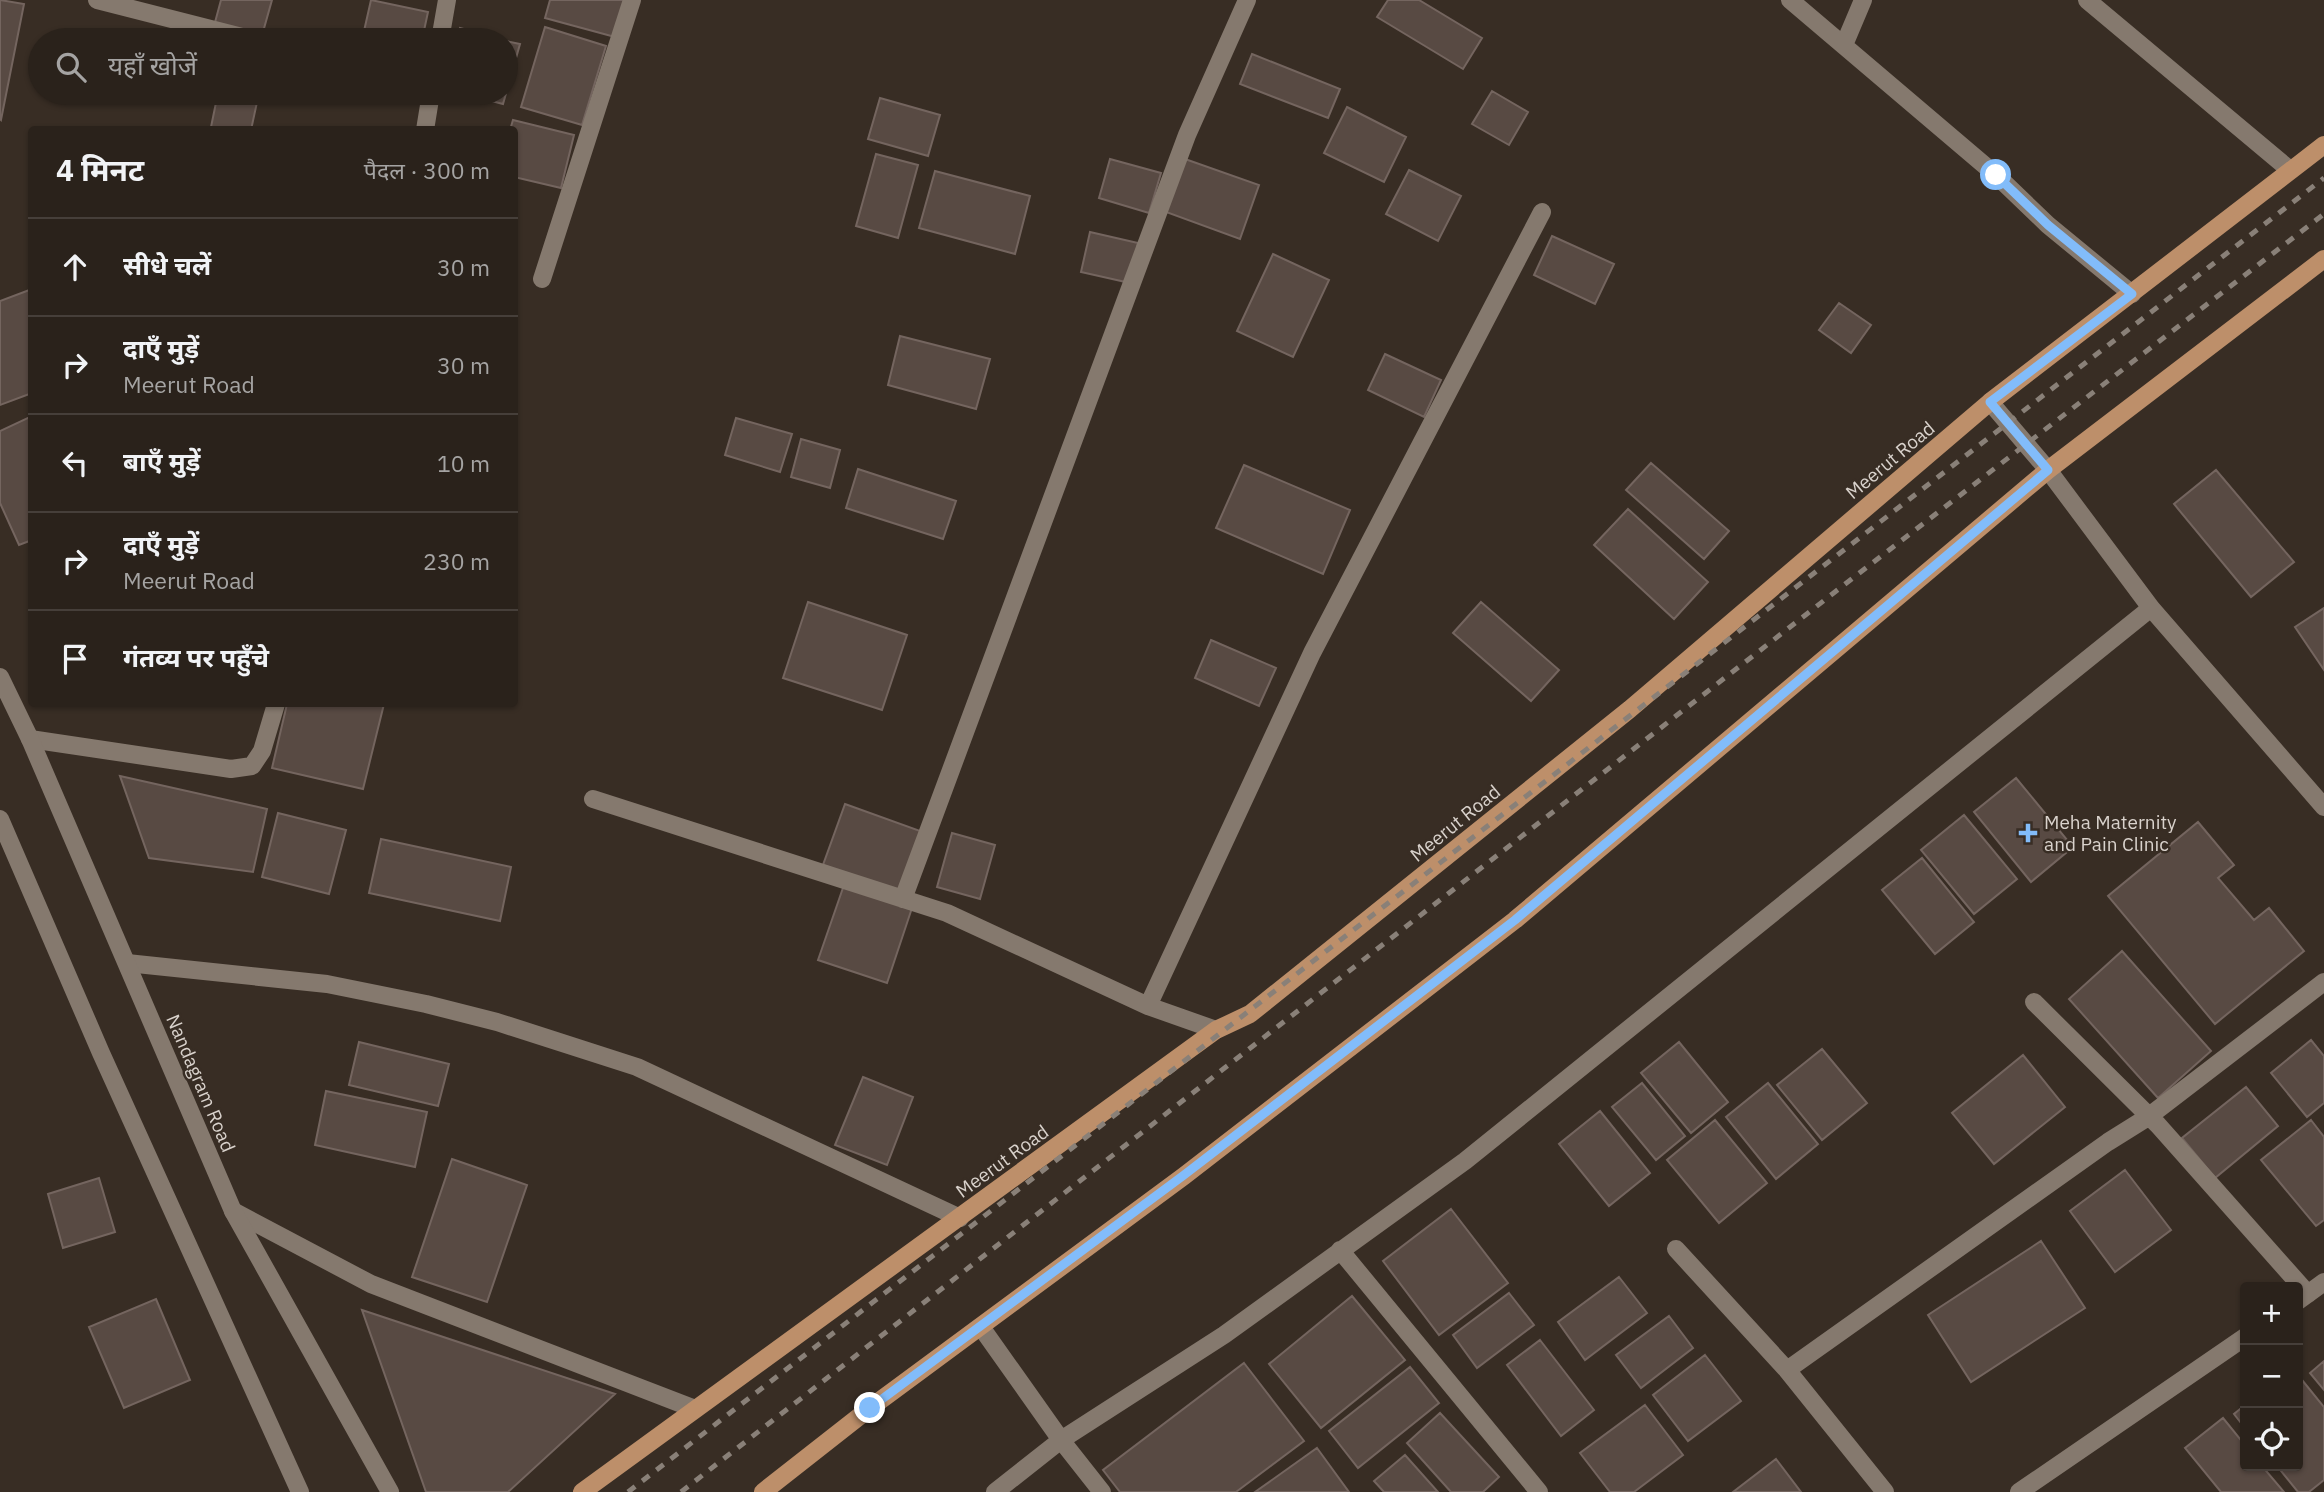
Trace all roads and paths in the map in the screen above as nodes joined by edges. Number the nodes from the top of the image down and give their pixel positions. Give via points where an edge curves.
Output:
1 (97, 0) edge
2 (447, 0) edge
3 (632, 0) edge
4 (1247, 0) edge
5 (1790, 0) edge
6 (1863, 0) edge
7 (2087, 0) edge
8 (207, 28) edge
9 (442, 28) edge
10 (1844, 45) junction
11 (429, 105) edge
12 (426, 126) edge
13 (2324, 145) edge
14 (2290, 170) junction
15 (1542, 212) dead end
16 (2324, 259) edge
17 (542, 279) dead end
18 (2132, 294) junction
19 (1990, 402) junction
20 (2048, 470) junction
21 (2151, 608) junction
22 (0, 677) edge
23 (275, 707) edge
24 (30, 739) junction
25 (593, 799) dead end
26 (2324, 807) edge
27 (0, 819) edge
28 (903, 899) junction
29 (127, 964) junction
30 (2324, 982) edge
31 (2034, 1002) dead end
32 (1148, 1006) junction
33 (1216, 1030) junction
34 (2148, 1117) junction
35 (233, 1211) junction
36 (960, 1218) junction
37 (1676, 1249) dead end
38 (1340, 1250) junction
39 (2290, 1282) edge
40 (2324, 1282) edge
41 (2303, 1297) edge
42 (981, 1327) junction
43 (2240, 1340) edge
44 (1787, 1370) junction
45 (695, 1409) junction
46 (1061, 1440) junction
47 (300, 1492) edge
48 (390, 1492) edge
49 (582, 1492) edge
50 (763, 1492) edge
51 (995, 1492) edge
52 (1102, 1492) edge
53 (1539, 1492) edge
54 (1885, 1492) edge
55 (2019, 1492) edge

1 - 8 street
2 - 9 street
3 - 17 street
4 - 28 street via 1187,135
5 - 10 street
6 - 10 street
7 - 14 street
10 - 18 street
11 - 12 street
13 - 14 main road, Meerut Road
14 - 18 main road, Meerut Road
15 - 32 street via 1312,653
16 - 20 main road
18 - 19 main road, Meerut Road
19 - 20 street
19 - 33 main road, Meerut Road via 1630,709 1251,1014
20 - 21 street
20 - 42 main road via 1515,920
21 - 26 street
21 - 38 street via 1465,1161
22 - 24 street, Nandagram Road
23 - 24 street via 262,751 252,766 232,769
24 - 29 street, Nandagram Road
25 - 28 street
27 - 47 street
28 - 32 street via 947,913
29 - 35 street, Nandagram Road
29 - 36 street via 327,984 497,1021 637,1067
30 - 34 street
31 - 34 street
32 - 33 street
33 - 36 main road, Meerut Road
34 - 39 street
34 - 44 street
35 - 45 street via 371,1284
35 - 48 street, Nandagram Road
36 - 45 main road, Meerut Road
37 - 44 street
38 - 46 street via 1224,1335
38 - 53 street
40 - 41 street
42 - 46 street
42 - 50 main road
43 - 55 street
44 - 54 street
45 - 49 main road, Meerut Road
46 - 51 street
46 - 52 street

